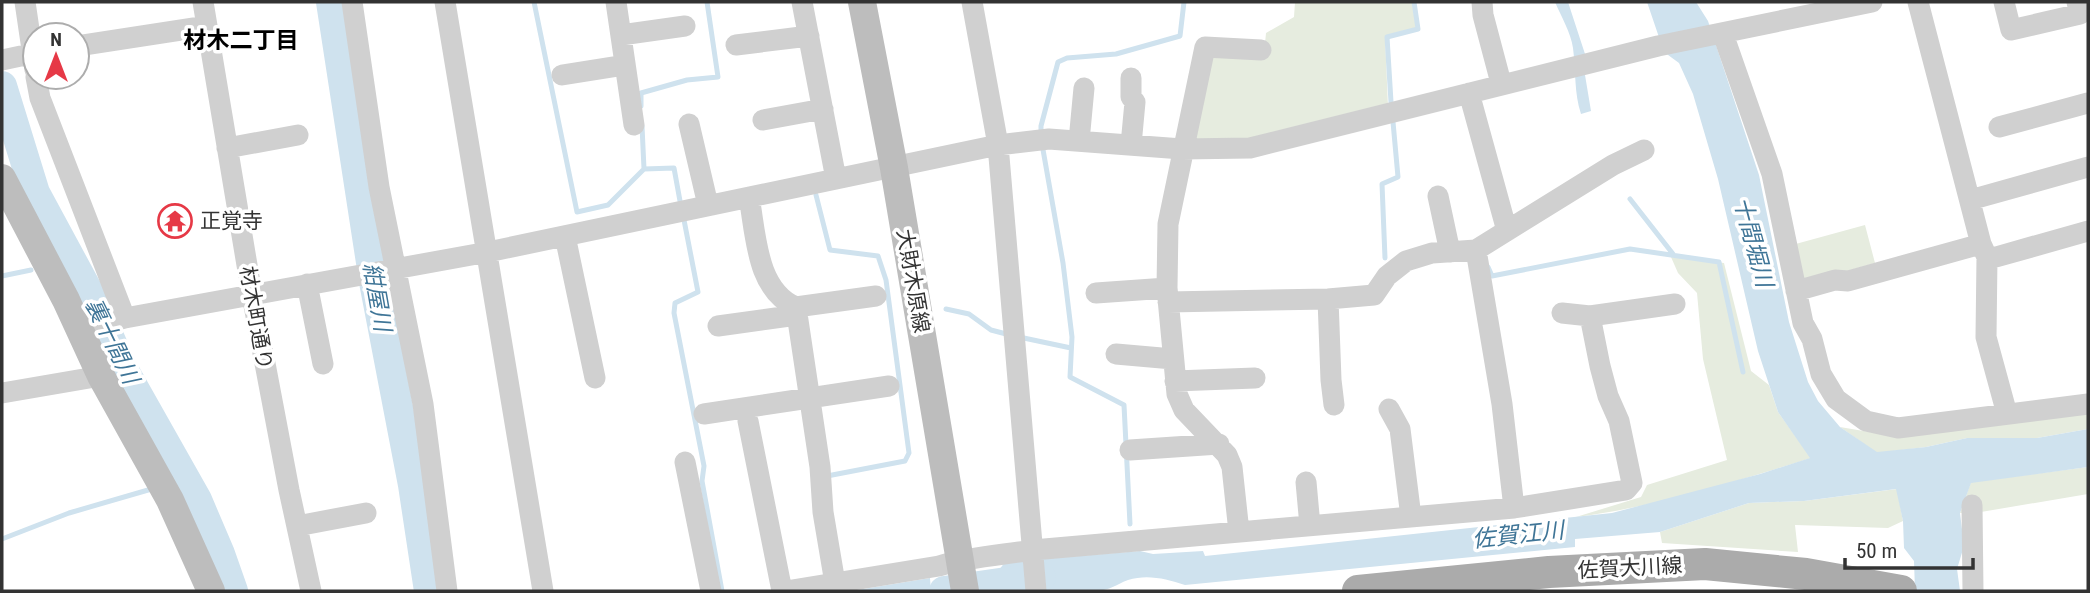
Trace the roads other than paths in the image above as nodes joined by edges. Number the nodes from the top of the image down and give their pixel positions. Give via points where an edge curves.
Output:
1 (25, 2) edge
2 (203, 2) edge
3 (352, 2) edge
4 (445, 2) edge
5 (616, 2) edge
6 (802, 2) edge
7 (862, 2) edge
8 (972, 2) edge
9 (1482, 2) edge
10 (1869, 2) edge
11 (1918, 2) edge
12 (2004, 2) edge
13 (2077, 2) edge
14 (1783, 11) edge
15 (27, 21) edge
16 (207, 26) junction
17 (685, 26) dead end
18 (1721, 33) junction
19 (621, 35) junction
20 (809, 36) junction
21 (91, 44) edge
22 (736, 45) dead end
23 (1261, 50) dead end
24 (21, 58) edge
25 (2, 60) edge
26 (625, 65) junction
27 (562, 75) dead end
28 (1131, 78) dead end
29 (1501, 83) junction
30 (1084, 88) dead end
31 (39, 91) edge
32 (1469, 93) junction
33 (2088, 103) edge
34 (823, 109) junction
35 (763, 120) dead end
36 (689, 124) dead end
37 (634, 125) dead end
38 (1999, 127) dead end
39 (299, 135) dead end
40 (1079, 141) junction
41 (998, 145) junction
42 (1131, 145) junction
43 (227, 148) junction
44 (1182, 149) junction
45 (1644, 150) dead end
46 (2088, 167) edge
47 (894, 168) junction
48 (2, 178) edge
49 (836, 178) junction
50 (1437, 196) dead end
51 (749, 197) junction
52 (1970, 200) junction
53 (708, 205) junction
54 (1507, 231) junction
55 (2088, 231) edge
56 (565, 236) junction
57 (1476, 250) junction
58 (1984, 250) junction
59 (488, 252) junction
60 (1450, 252) junction
61 (394, 269) junction
62 (307, 284) junction
63 (1796, 291) junction
64 (1096, 293) dead end
65 (251, 295) junction
66 (1168, 295) junction
67 (876, 296) dead end
68 (1328, 299) junction
69 (1675, 304) dead end
70 (796, 311) junction
71 (1562, 313) dead end
72 (1590, 316) junction
73 (123, 319) junction
74 (718, 326) dead end
75 (81, 330) junction
76 (1116, 354) dead end
77 (323, 364) dead end
78 (1174, 370) junction
79 (101, 376) junction
80 (595, 378) dead end
81 (1255, 378) dead end
82 (888, 386) dead end
83 (2, 394) edge
84 (810, 398) junction
85 (1334, 405) dead end
86 (2088, 405) edge
87 (1389, 409) dead end
88 (704, 414) dead end
89 (2007, 414) junction
90 (748, 421) dead end
91 (1219, 444) junction
92 (1130, 450) dead end
93 (685, 462) dead end
94 (1306, 482) dead end
95 (1972, 505) dead end
96 (1514, 508) junction
97 (366, 513) dead end
98 (1411, 517) junction
99 (297, 526) junction
100 (1310, 526) junction
101 (1239, 532) junction
102 (1033, 550) junction
103 (960, 560) junction
104 (1550, 582) edge
105 (835, 583) junction
106 (211, 591) edge
107 (311, 591) edge
108 (447, 591) edge
109 (543, 591) edge
110 (711, 591) edge
111 (784, 591) edge
112 (965, 591) edge
113 (1036, 591) edge
114 (1358, 591) edge
115 (1901, 591) edge
116 (1973, 591) edge

1 - 15 street
2 - 16 street, 材木町通り
3 - 61 street
4 - 59 street
5 - 19 street
6 - 20 street
7 - 47 street, 大財木原線
8 - 41 street
9 - 29 street
10 - 14 street
11 - 52 street
12 - 13 street via 2011,30 2080,13
14 - 18 street
16 - 21 street
16 - 43 street, 材木町通り
17 - 19 street
18 - 29 street
18 - 63 street via 1772,174
19 - 26 street
20 - 22 street
20 - 34 street
23 - 44 street via 1205,47
24 - 25 street
26 - 27 street
26 - 37 street
28 - 42 street via 1135,102
29 - 32 street
30 - 40 street
31 - 73 street
32 - 44 street via 1250,148
32 - 54 street
33 - 38 street
34 - 35 street
34 - 49 street
36 - 53 street
39 - 43 street
40 - 41 street
40 - 42 street
41 - 47 street
41 - 102 street
42 - 44 street
43 - 65 street, 材木町通り
44 - 66 street via 1168,224
45 - 54 street
46 - 52 street
47 - 49 street
47 - 103 street, 大財木原線
48 - 75 street
49 - 51 street
50 - 60 street
51 - 53 street
51 - 70 street via 763,272
52 - 58 street
53 - 56 street
54 - 57 street
55 - 58 street via 1996,257
56 - 59 street
56 - 80 street
57 - 60 street
57 - 96 street
58 - 63 street
58 - 89 street via 1986,337
59 - 61 street
59 - 109 street
60 - 68 street via 1406,261 1387,276 1374,295
61 - 62 street
61 - 108 street via 423,404
62 - 65 street
62 - 77 street
63 - 89 street via 1821,374 1836,399 1866,421 1898,428
64 - 66 street
65 - 73 street
65 - 99 street, 材木町通り
66 - 68 street
66 - 78 street
67 - 70 street
68 - 85 street
69 - 72 street
70 - 74 street
70 - 84 street
71 - 72 street
72 - 96 street via 1632,483 1626,490
73 - 75 street
75 - 79 street
76 - 78 street
78 - 81 street
78 - 91 street via 1184,411
79 - 83 street
79 - 106 street via 161,485
82 - 84 street
84 - 88 street
84 - 105 street
86 - 89 street
87 - 98 street via 1400,429
90 - 111 street
91 - 92 street
91 - 101 street via 1232,467
93 - 110 street
94 - 100 street
95 - 116 street
96 - 98 street
97 - 99 street
98 - 100 street
99 - 107 street, 材木町通り
100 - 101 street
101 - 102 street
102 - 103 street
102 - 113 street
103 - 105 street
103 - 112 street, 大財木原線
104 - 114 main road, 佐賀大川線
104 - 115 main road, 佐賀大川線 via 1705,564 1806,574
105 - 111 street

